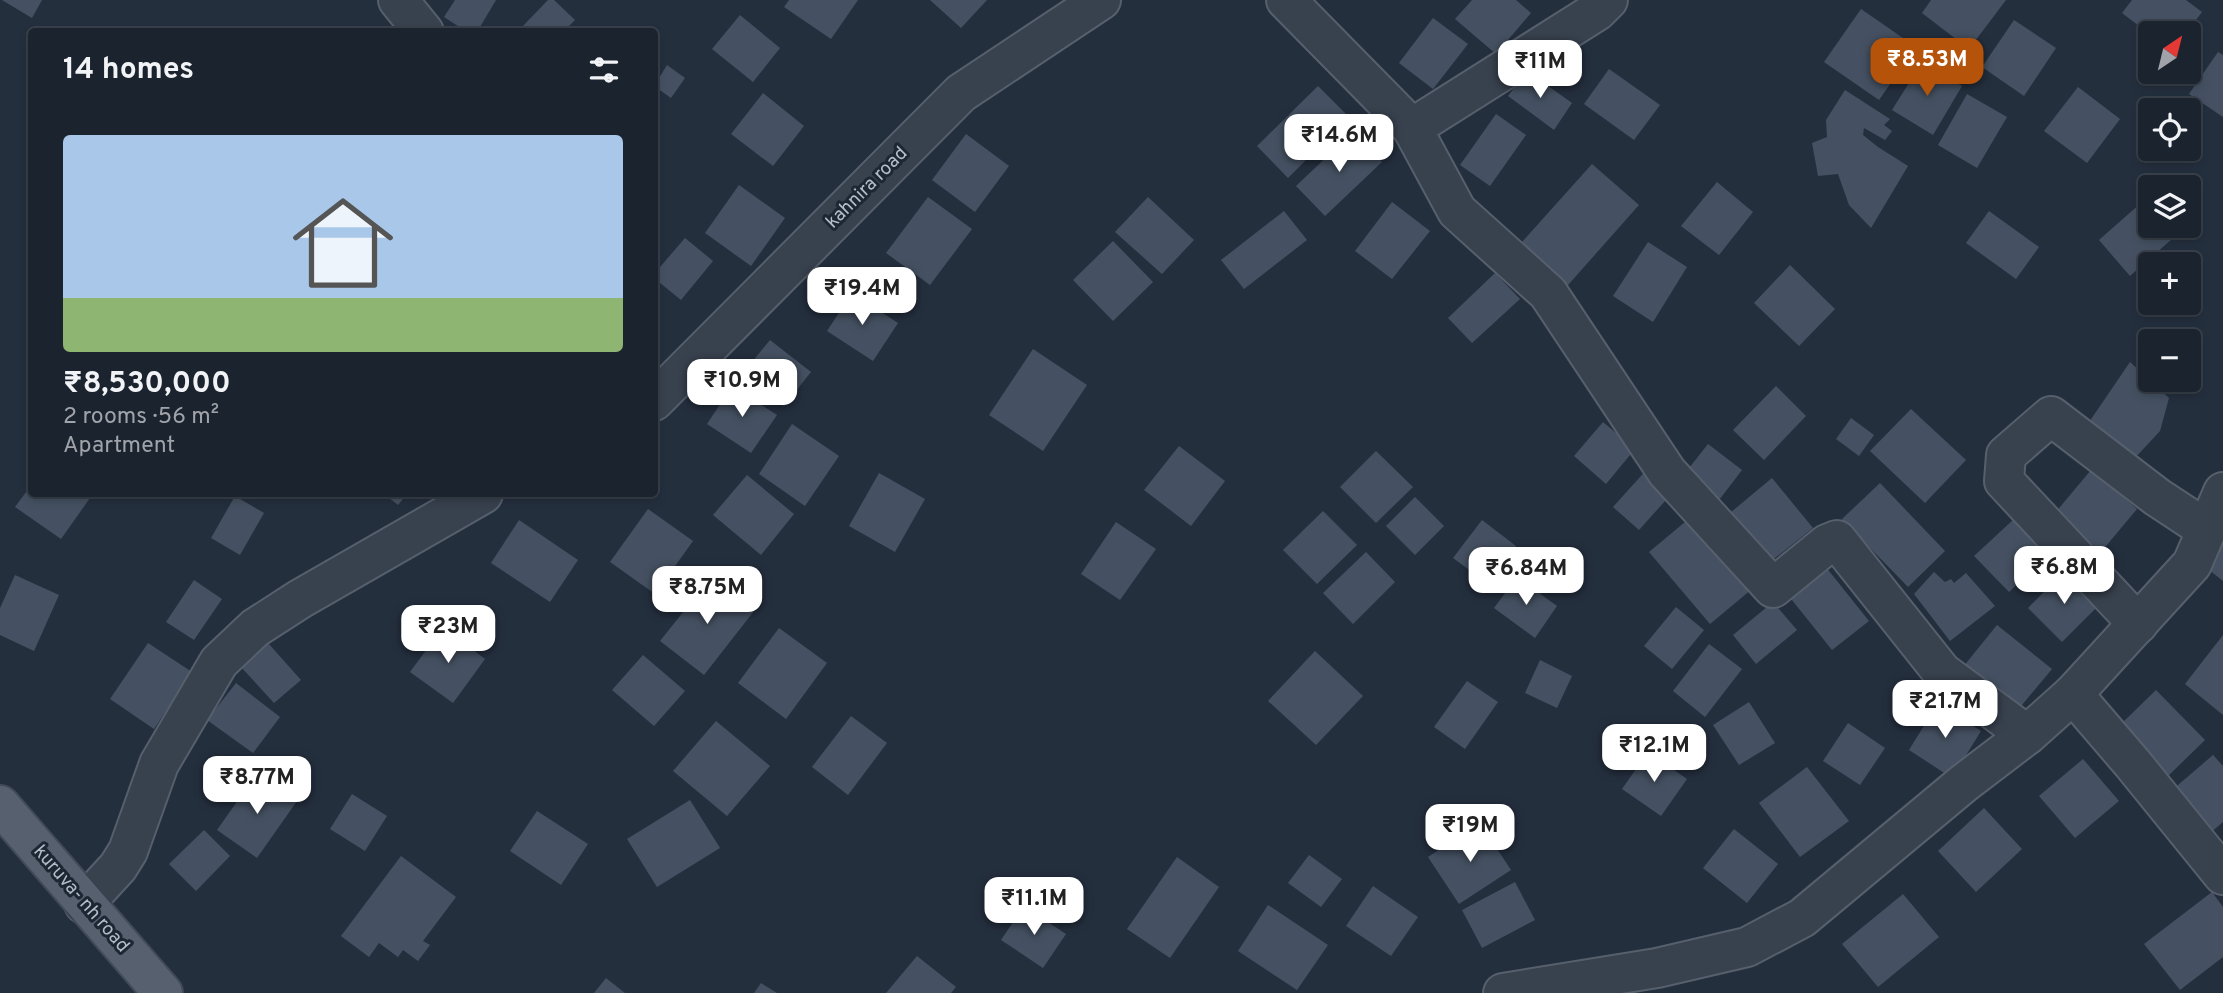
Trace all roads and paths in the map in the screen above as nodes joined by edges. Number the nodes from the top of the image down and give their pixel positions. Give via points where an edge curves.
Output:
1 (398, 0) edge
2 (1101, 0) edge
3 (1286, 0) edge
4 (1608, 0) edge
5 (421, 28) edge
6 (1412, 128) junction
7 (658, 397) edge
8 (2223, 492) edge
9 (478, 497) edge
10 (2207, 530) junction
11 (2138, 624) junction
12 (2073, 694) junction
13 (2027, 735) junction
14 (0, 805) edge
15 (2223, 875) edge
16 (84, 904) junction
17 (163, 993) edge
18 (1503, 993) edge

1 - 5 street
2 - 7 street, kahnira road via 961,93
3 - 6 street
4 - 6 street
6 - 13 street via 1457,211 1548,293 1667,472 1773,588 1837,540 1942,672
8 - 10 street
9 - 16 street via 255,628 219,662 159,764 128,851
10 - 11 street via 2192,564
10 - 11 street via 2051,416 2006,455 2004,481
11 - 12 street
12 - 13 street
12 - 15 street
13 - 18 street via 1802,918 1747,947 1657,968
14 - 16 main road, kuruva- nh road
16 - 17 main road, kuruva- nh road

